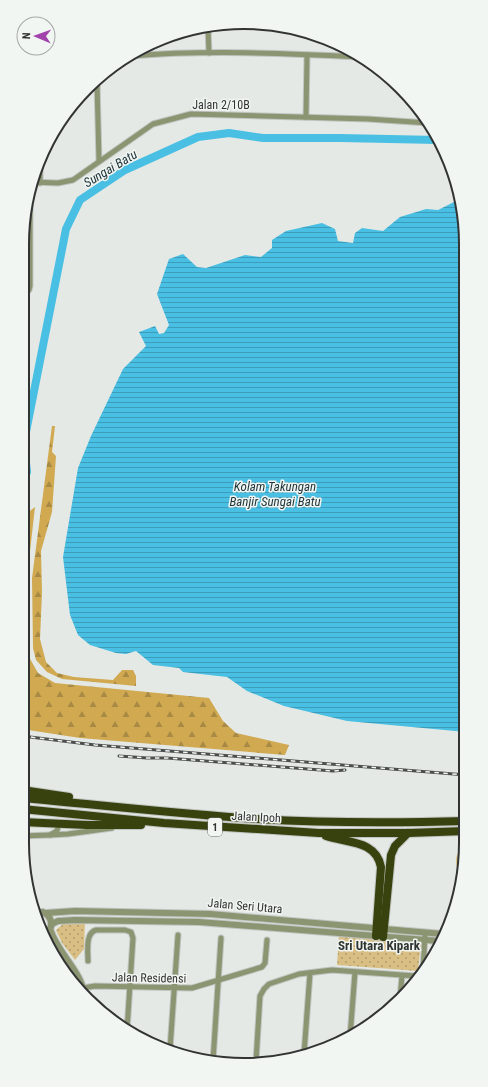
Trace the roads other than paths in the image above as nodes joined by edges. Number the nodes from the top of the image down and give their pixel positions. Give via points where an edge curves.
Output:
1 (208, 32) edge
2 (209, 53) junction
3 (141, 55) edge
4 (307, 55) junction
5 (349, 57) edge
6 (97, 87) edge
7 (306, 117) junction
8 (421, 123) edge
9 (99, 161) junction
10 (40, 175) edge
11 (40, 182) joint
12 (30, 223) edge
13 (29, 290) edge
14 (29, 791) edge
15 (29, 799) edge
16 (29, 810) edge
17 (165, 811) junction
18 (459, 821) edge
19 (29, 822) edge
20 (55, 823) junction
21 (164, 823) junction
22 (131, 825) junction
23 (459, 831) edge
24 (319, 833) junction
25 (408, 833) junction
26 (50, 835) junction
27 (29, 836) edge
28 (40, 912) edge
29 (46, 913) junction
30 (49, 929) edge
31 (380, 933) junction
32 (425, 933) junction
33 (439, 934) edge
34 (178, 936) dead end
35 (222, 938) dead end
36 (267, 940) dead end
37 (424, 940) junction
38 (435, 941) edge
39 (424, 960) edge
40 (88, 962) dead end
41 (355, 972) junction
42 (310, 973) junction
43 (402, 976) junction
44 (413, 977) edge
45 (219, 981) junction
46 (84, 987) joint
47 (129, 987) junction
48 (173, 988) junction
49 (401, 990) edge
50 (126, 1023) edge
51 (351, 1030) edge
52 (170, 1045) edge
53 (304, 1050) edge
54 (213, 1056) edge
55 (256, 1058) edge

1 - 2 street
2 - 3 street
2 - 4 street
4 - 5 street
4 - 7 street
6 - 9 street
7 - 8 street, Jalan 2/10B
7 - 9 street, Jalan 2/10B via 191,114 153,124
9 - 11 street, Jalan 2/10B via 72,180 58,183
10 - 11 street
12 - 13 street
14 - 17 highway
15 - 17 highway, Jalan Ipoh / 1
16 - 21 highway, Jalan Ipoh / 1
17 - 18 highway, Jalan Ipoh / 1 via 315,822
19 - 20 highway
20 - 22 highway
20 - 26 street via 58,827
21 - 22 highway
21 - 24 highway, Jalan Ipoh / 1
22 - 26 street
23 - 25 highway, Jalan Ipoh / 1
24 - 25 highway, Jalan Ipoh / 1
24 - 31 highway via 360,843 372,850 380,859
25 - 31 highway via 395,846 391,855
26 - 27 street
28 - 29 street, Jalan Seri Utara
29 - 30 street via 49,916
29 - 31 street, Jalan Seri Utara via 75,911 210,914
30 - 31 street, Jalan Seri Utara via 62,920 75,920 199,922
30 - 46 street via 59,950 75,970
31 - 32 street, Jalan Seri Utara
31 - 37 street, Jalan Seri Utara
32 - 33 street, Jalan Seri Utara
32 - 37 street
34 - 48 street
35 - 45 street
36 - 45 street, Jalan Residensi via 264,966
37 - 38 street, Jalan Seri Utara
37 - 39 street
40 - 47 street via 89,936 92,931 131,932 133,938
41 - 42 street via 332,970
41 - 43 street
41 - 51 street
42 - 53 street
42 - 55 street via 269,984 262,992
43 - 44 street
43 - 49 street
45 - 48 street, Jalan Residensi via 192,988
45 - 54 street
46 - 47 street, Jalan Residensi
47 - 48 street, Jalan Residensi
47 - 50 street
48 - 52 street

